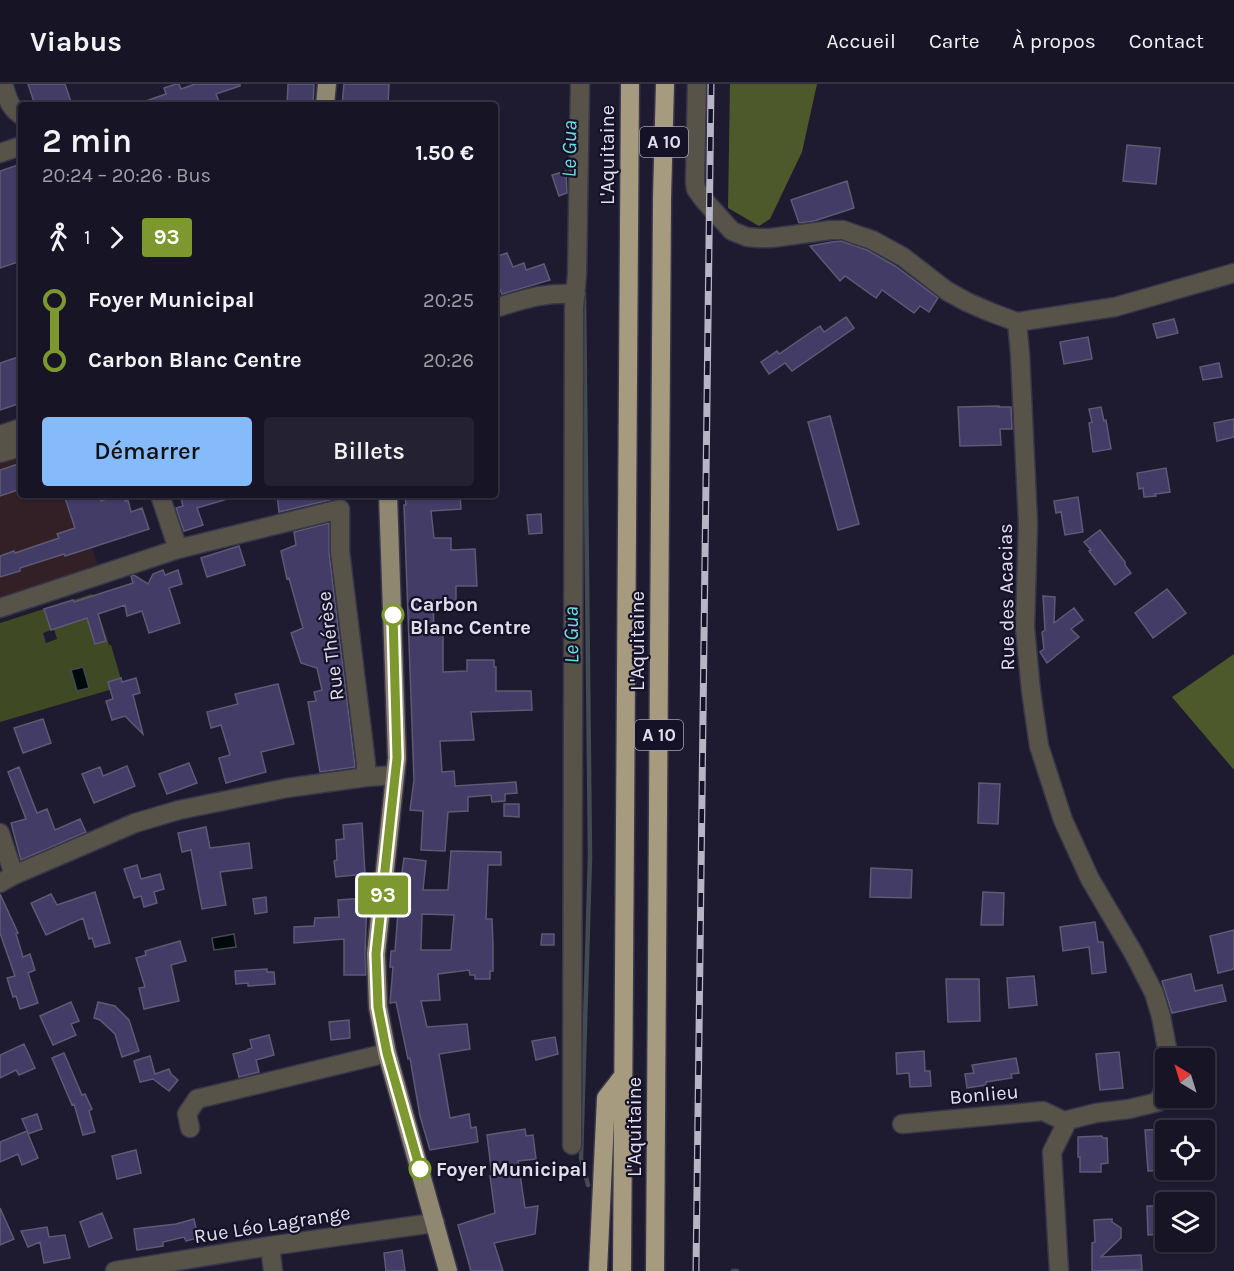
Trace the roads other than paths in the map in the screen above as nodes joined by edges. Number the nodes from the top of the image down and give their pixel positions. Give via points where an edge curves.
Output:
1 (3, 84) edge
2 (327, 84) edge
3 (580, 84) edge
4 (630, 84) edge
5 (665, 84) edge
6 (697, 84) edge
7 (325, 102) edge
8 (18, 112) edge
9 (18, 147) edge
10 (0, 153) edge
11 (1234, 273) edge
12 (576, 294) junction
13 (498, 307) edge
14 (1017, 322) junction
15 (18, 429) edge
16 (0, 435) edge
17 (18, 448) edge
18 (0, 453) edge
19 (161, 498) edge
20 (388, 498) edge
21 (178, 549) junction
22 (0, 608) edge
23 (396, 767) junction
24 (366, 777) junction
25 (0, 833) edge
26 (7, 879) edge
27 (1167, 1048) edge
28 (387, 1053) junction
29 (623, 1076) junction
30 (1155, 1103) edge
31 (1066, 1122) junction
32 (902, 1124) dead end
33 (190, 1128) dead end
34 (572, 1145) dead end
35 (435, 1222) junction
36 (270, 1246) junction
37 (115, 1271) edge
38 (273, 1271) edge
39 (448, 1271) edge
40 (598, 1271) edge
41 (622, 1271) edge
42 (655, 1271) edge
43 (1059, 1271) edge

1 - 8 street via 10,105
2 - 7 main road
3 - 12 street
4 - 29 highway, L'Aquitaine / A 10
5 - 42 highway, L'Aquitaine / A 10
6 - 14 street via 696,189 732,231 747,237 771,238 843,230 903,257 967,302
9 - 10 street
11 - 14 street via 1115,307
12 - 13 street via 537,296
12 - 34 street
14 - 27 street, Rue des Acacias via 1028,523 1025,628 1039,746 1063,820 1090,879 1154,993
15 - 16 street
17 - 18 street
19 - 21 street
20 - 23 main road
21 - 22 street
21 - 24 street, Rue Thérèse via 340,509 340,551
23 - 24 street
23 - 28 main road via 376,954 378,1007
24 - 26 street via 178,810 135,823
25 - 26 street
28 - 33 street via 197,1099 187,1114
28 - 35 main road
29 - 40 highway via 606,1098
29 - 41 highway, L'Aquitaine / A 10
30 - 31 street
31 - 32 street, Bonlieu via 1043,1112
31 - 43 street via 1052,1152
35 - 36 street, Rue Léo Lagrange
35 - 39 main road
36 - 37 street, Rue Léo Lagrange
36 - 38 street

